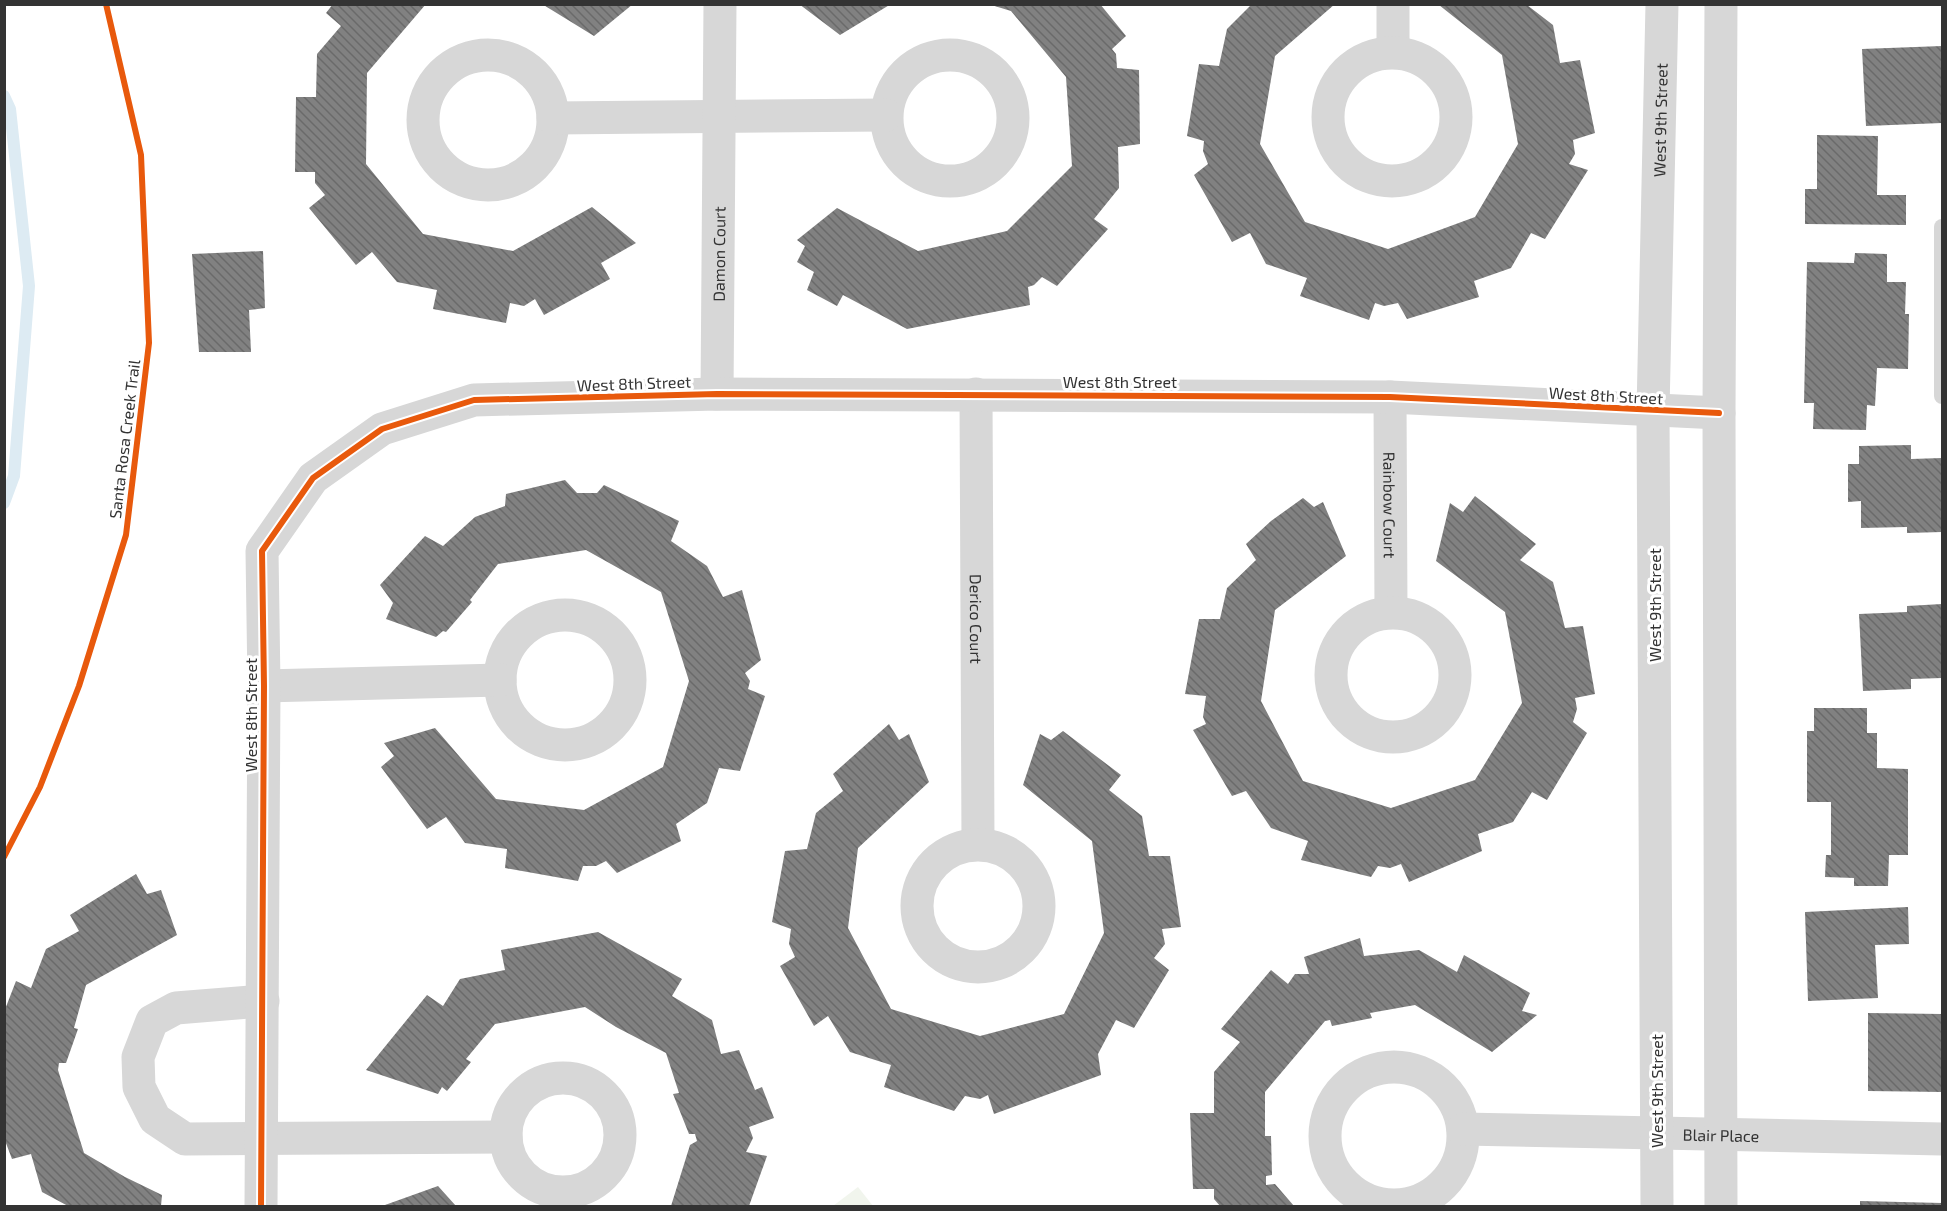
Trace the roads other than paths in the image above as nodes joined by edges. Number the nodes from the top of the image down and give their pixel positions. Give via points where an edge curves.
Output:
1 (720, 4) edge
2 (1393, 4) edge
3 (1662, 4) edge
4 (1720, 4) edge
5 (1393, 52) dead end
6 (886, 115) dead end
7 (719, 116) junction
8 (553, 118) dead end
9 (1942, 227) edge
10 (717, 394) junction
11 (976, 394) junction
12 (1942, 396) edge
13 (1390, 397) junction
14 (1653, 411) junction
15 (1719, 412) junction
16 (1391, 612) dead end
17 (500, 680) dead end
18 (264, 686) junction
19 (978, 844) dead end
20 (263, 1001) junction
21 (1463, 1130) junction
22 (1656, 1133) junction
23 (1721, 1134) junction
24 (506, 1137) dead end
25 (1942, 1139) edge
26 (262, 1140) junction
27 (261, 1206) edge
28 (1657, 1206) edge
29 (1721, 1206) edge

1 - 7 street, Damon Court
2 - 5 street
3 - 14 street, West 9th Street
4 - 15 street
6 - 7 street
7 - 8 street
7 - 10 street, Damon Court
9 - 12 lane
10 - 11 street, West 8th Street
10 - 18 street, West 8th Street via 474,400 382,429 313,478 262,551
11 - 13 street, West 8th Street
11 - 19 street, Derico Court
13 - 14 street, West 8th Street
13 - 16 street, Rainbow Court
14 - 15 street, West 8th Street
14 - 22 street, West 9th Street
15 - 23 street
17 - 18 street, West 8th Street
18 - 20 street, West 8th Street
20 - 26 street, West 8th Street
20 - 26 street via 176,1008 152,1021 138,1057 139,1087 155,1119 185,1139
21 - 21 street via 1458,1107 1446,1089 1418,1071 1384,1066 1363,1073 1338,1095 1325,1126 1325,1148 1333,1170 1365,1200 1389,1205 1412,1203 1434,1193 1451,1175 1461,1154
21 - 22 street, Blair Place
22 - 23 street, Blair Place
22 - 28 street, West 9th Street
23 - 25 street, Blair Place
23 - 29 street
24 - 26 street
26 - 27 street, West 8th Street

